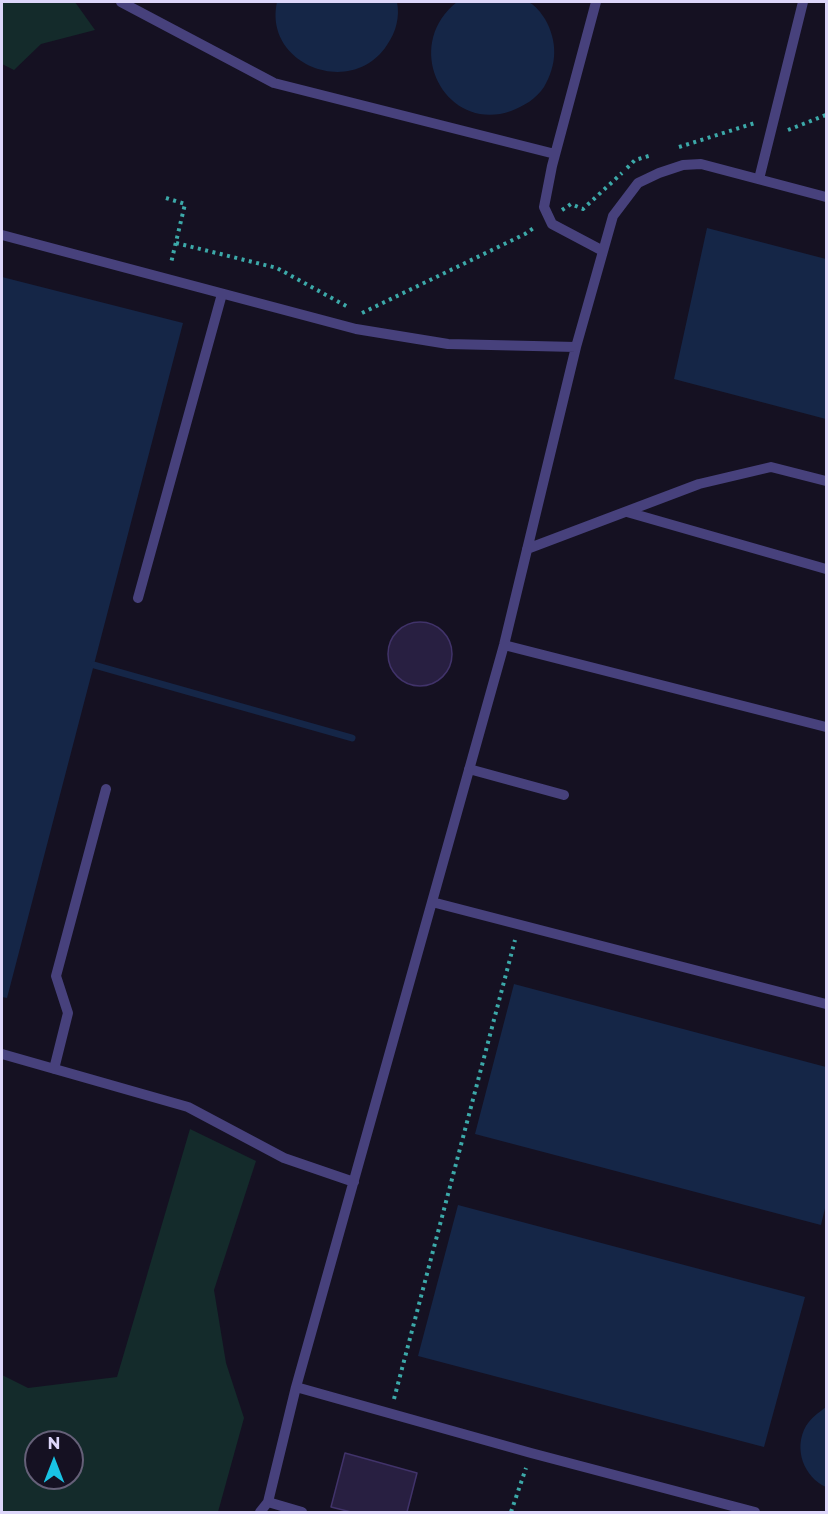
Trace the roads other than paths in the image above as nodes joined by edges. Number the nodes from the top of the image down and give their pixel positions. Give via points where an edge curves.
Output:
1 (121, 2) edge
2 (596, 2) edge
3 (804, 2) edge
4 (555, 154) junction
5 (759, 179) junction
6 (826, 197) edge
7 (2, 235) edge
8 (603, 251) junction
9 (222, 294) junction
10 (576, 347) junction
11 (826, 481) edge
12 (627, 512) junction
13 (527, 549) junction
14 (826, 569) edge
15 (138, 598) dead end
16 (504, 645) junction
17 (826, 727) edge
18 (469, 769) junction
19 (106, 789) dead end
20 (564, 795) dead end
21 (432, 902) junction
22 (826, 1004) edge
23 (2, 1054) edge
24 (54, 1069) junction
25 (354, 1182) junction
26 (296, 1387) junction
27 (269, 1507) edge
28 (260, 1512) edge
29 (302, 1512) edge
30 (755, 1512) edge

1 - 4 lane via 274,83
2 - 4 lane
3 - 5 lane
4 - 8 lane via 544,207 549,218 552,224
5 - 6 lane
5 - 8 lane via 701,164 682,165 659,173 638,183 613,216
7 - 9 lane
8 - 10 lane
9 - 10 lane via 356,329 448,344
9 - 15 lane
10 - 13 lane
11 - 12 lane via 771,467 699,484
12 - 13 lane
12 - 14 lane
13 - 16 lane
16 - 17 lane
16 - 18 lane
18 - 20 lane
18 - 21 lane
19 - 24 lane via 56,976 68,1013
21 - 22 lane
21 - 25 lane
23 - 24 lane
24 - 25 lane via 188,1107 284,1158
25 - 26 lane
26 - 27 lane
26 - 30 lane
27 - 28 lane
27 - 29 lane

